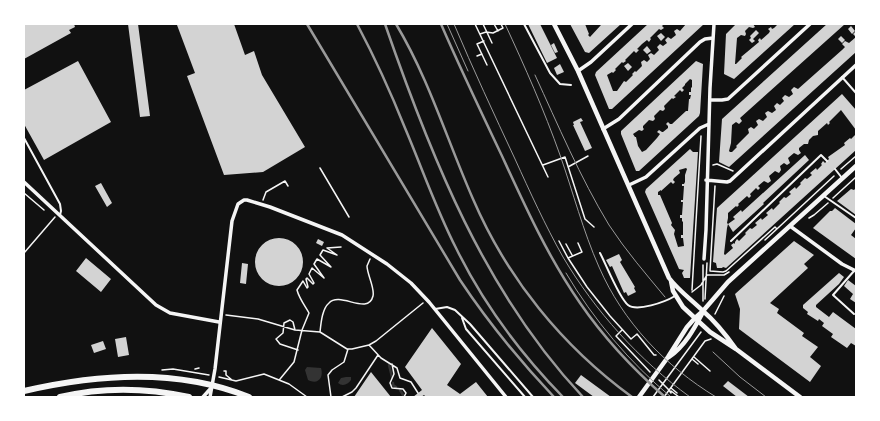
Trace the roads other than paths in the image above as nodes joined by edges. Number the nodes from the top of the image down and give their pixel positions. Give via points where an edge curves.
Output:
1 (524, 24) edge
2 (554, 24) edge
3 (632, 24) edge
4 (714, 24) edge
5 (810, 24) edge
6 (713, 38) junction
7 (856, 65) edge
8 (578, 71) junction
9 (842, 77) junction
10 (571, 84) dead end
11 (856, 93) edge
12 (710, 100) junction
13 (708, 124) junction
14 (603, 129) junction
15 (24, 138) edge
16 (827, 160) dead end
17 (856, 166) edge
18 (834, 169) dead end
19 (843, 179) junction
20 (706, 180) junction
21 (24, 182) edge
22 (629, 185) junction
23 (824, 195) junction
24 (60, 216) junction
25 (856, 218) edge
26 (790, 226) junction
27 (731, 241) dead end
28 (600, 253) dead end
29 (704, 259) road end
30 (855, 270) edge
31 (671, 281) junction
32 (676, 296) junction
33 (435, 309) junction
34 (704, 311) junction
35 (854, 314) dead end
36 (461, 316) junction
37 (696, 320) junction
38 (220, 322) junction
39 (736, 349) junction
40 (212, 386) junction
41 (24, 391) edge
42 (92, 395) edge
43 (60, 397) edge
44 (189, 397) edge
45 (203, 397) edge
46 (210, 397) edge
47 (249, 397) edge
48 (506, 397) edge
49 (525, 397) edge
50 (533, 397) edge
51 (639, 397) edge
52 (800, 397) edge

1 - 10 lane via 550,73 560,84
2 - 8 street
3 - 8 street
4 - 6 street
5 - 12 street via 728,99
6 - 12 street
6 - 14 street via 700,42 619,119
7 - 9 street
8 - 14 street
9 - 11 lane
9 - 20 street via 739,173 727,182
12 - 13 street
13 - 20 street
13 - 22 street via 701,127 646,177
14 - 22 street
15 - 24 lane via 60,204
16 - 27 lane via 821,155
17 - 19 street
18 - 19 lane
19 - 23 street
20 - 29 street
21 - 24 street
22 - 31 street
23 - 25 lane
23 - 26 street
24 - 38 street via 163,310
26 - 30 street via 842,264
26 - 34 street via 728,282
28 - 32 lane via 629,306 640,308
30 - 35 lane via 833,295
31 - 32 street
31 - 34 street
32 - 37 street
33 - 36 lane via 447,307
33 - 38 street via 411,283 373,254 342,235 270,206 244,200 235,208 232,221
33 - 48 street
34 - 37 street
34 - 39 street
36 - 49 lane via 466,329
36 - 50 lane
37 - 39 street
37 - 51 street
38 - 40 street
39 - 52 street
40 - 41 main road via 172,378 127,377
40 - 45 street
40 - 46 street
40 - 47 main road
42 - 43 main road
42 - 44 main road via 131,390

